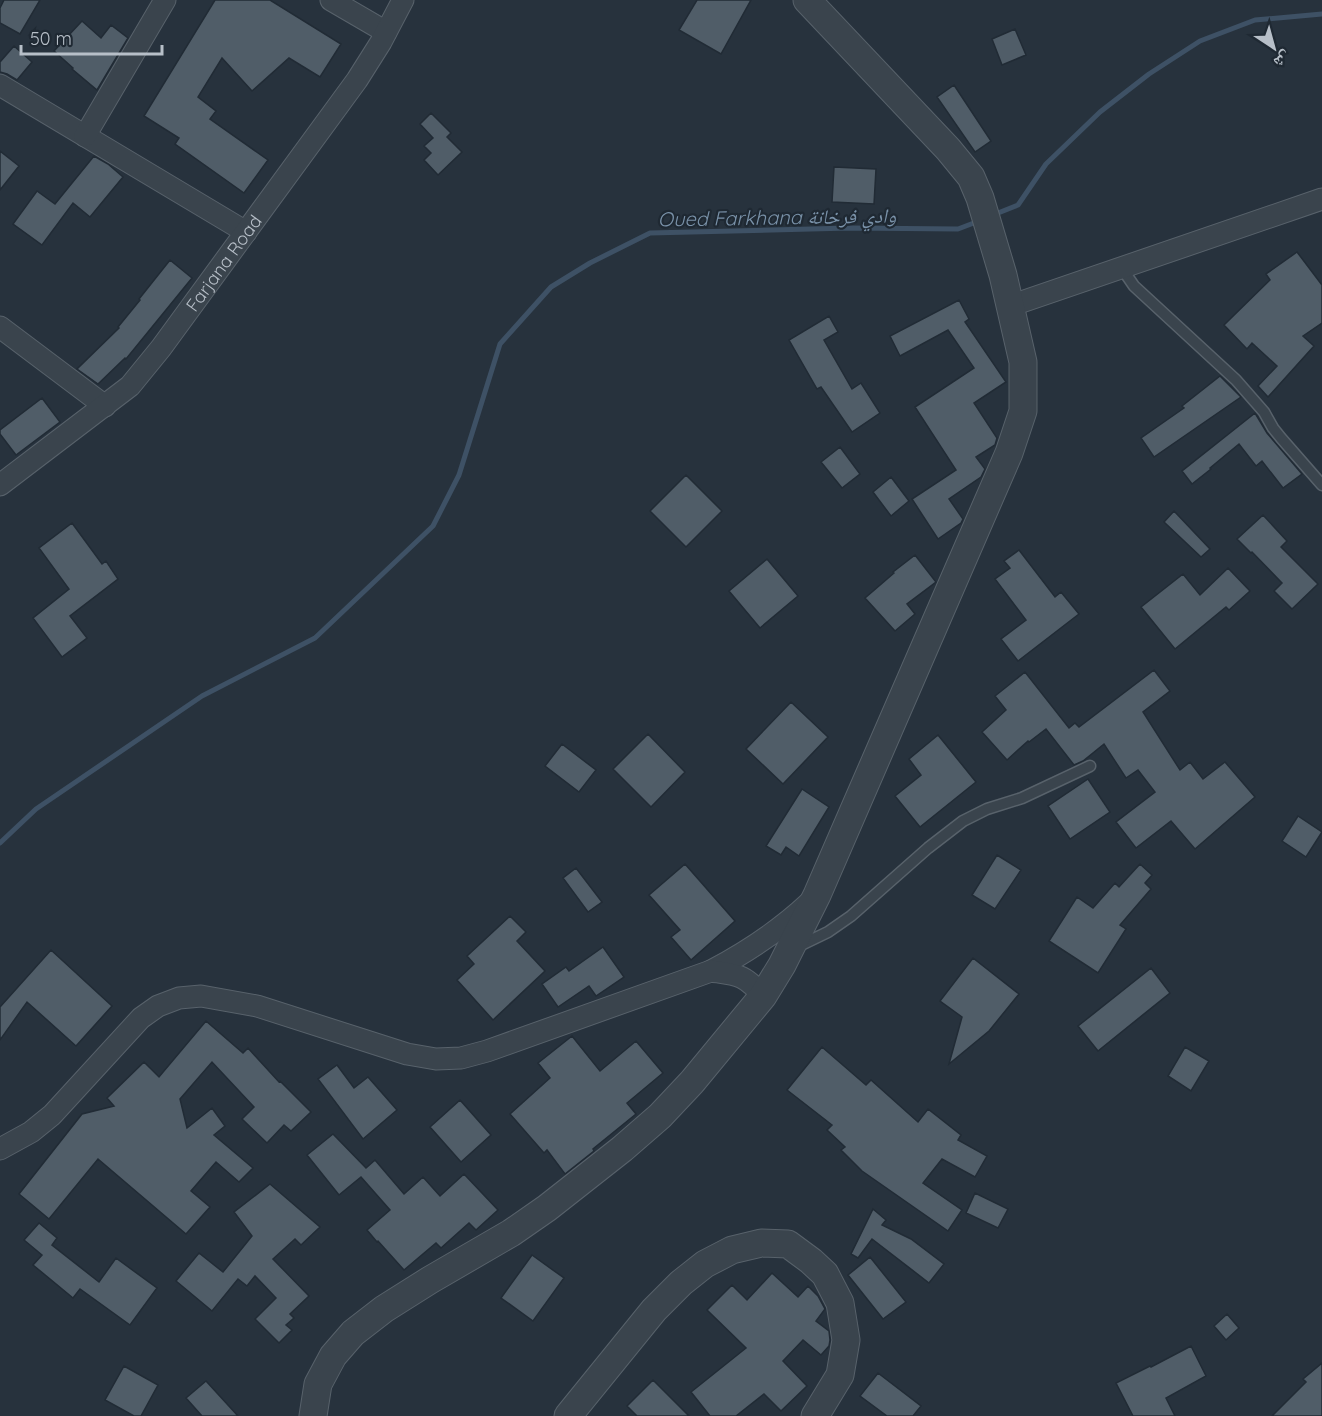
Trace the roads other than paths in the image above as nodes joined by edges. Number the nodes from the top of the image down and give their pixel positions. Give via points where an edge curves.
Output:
1 (165, 0) edge
2 (331, 0) edge
3 (403, 0) edge
4 (807, 0) edge
5 (386, 32) junction
6 (0, 85) edge
7 (85, 136) junction
8 (1322, 199) edge
9 (246, 232) junction
10 (1121, 267) junction
11 (1010, 306) junction
12 (0, 327) edge
13 (105, 406) junction
14 (0, 484) edge
15 (1322, 485) edge
16 (1090, 766) dead end
17 (817, 895) junction
18 (788, 952) junction
19 (711, 971) junction
20 (763, 996) junction
21 (0, 1149) edge
22 (313, 1416) edge
23 (568, 1416) edge
24 (815, 1416) edge

1 - 7 street
2 - 5 street
3 - 5 street, Farjana Road
4 - 11 street via 971,177
5 - 9 street, Farjana Road via 357,80
6 - 7 street
7 - 9 street
8 - 10 street
9 - 13 street, Farjana Road via 161,348 130,386
10 - 11 street
10 - 15 lane via 1134,286 1236,380
11 - 17 street via 1023,362 1023,411 1009,453
12 - 13 street
13 - 14 street, Farjana Road
16 - 18 lane via 1023,798 963,820 851,916
17 - 18 street
17 - 19 street via 770,936
18 - 20 street
19 - 20 street via 743,977
19 - 21 street via 461,1058 407,1054 257,1006 201,996 179,998 141,1018 52,1114 31,1132
20 - 22 street via 692,1082 622,1149 548,1208 384,1309 353,1333 333,1356 318,1384
23 - 24 street via 654,1310 681,1283 732,1250 761,1243 788,1244 811,1260 825,1274 840,1303 846,1341 840,1375

